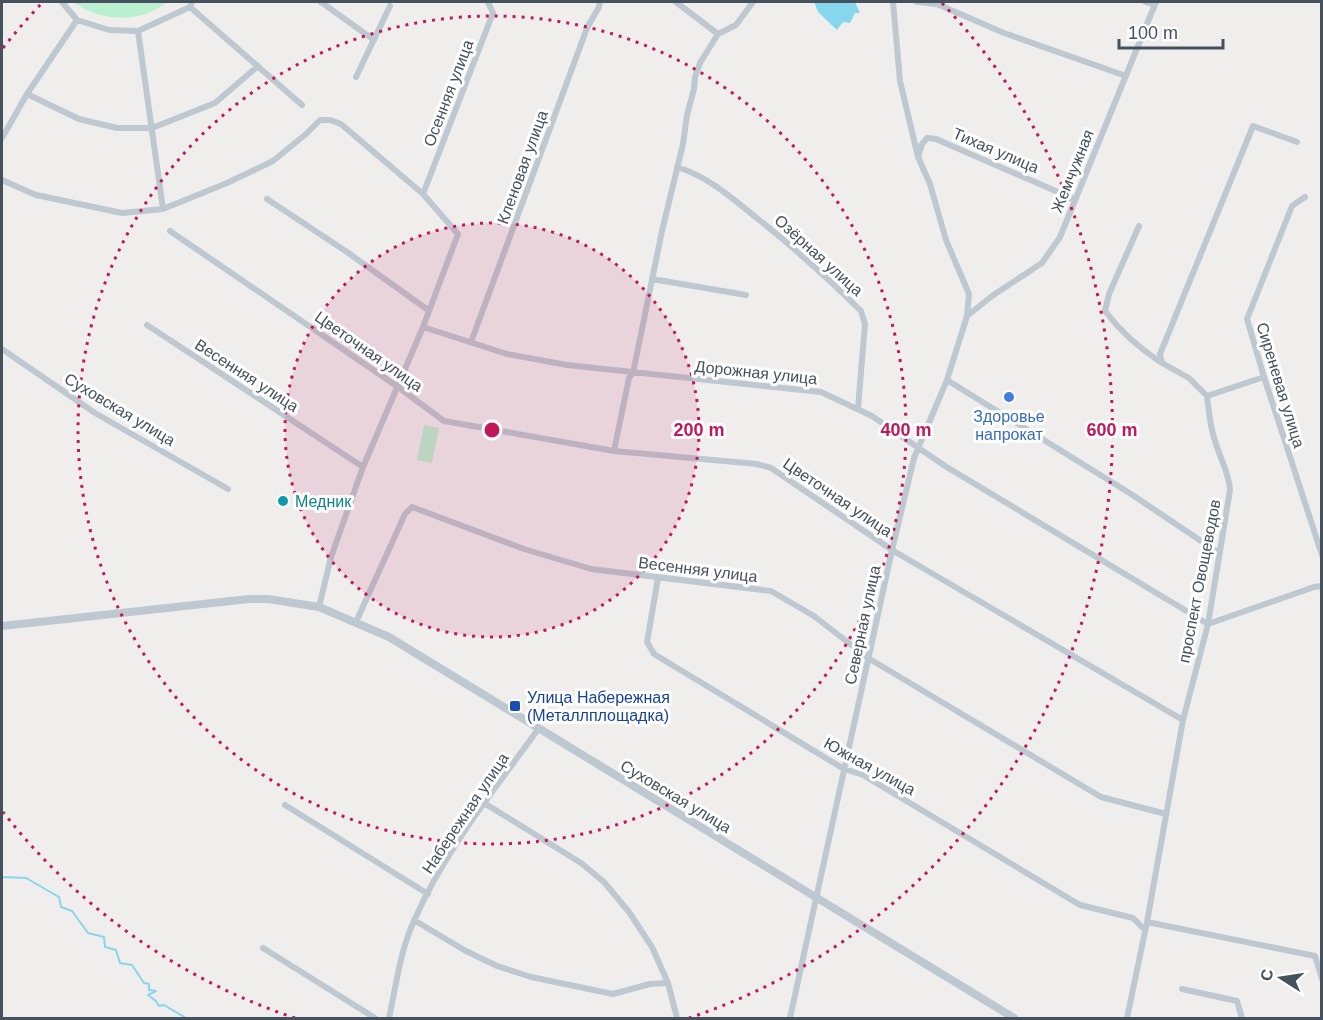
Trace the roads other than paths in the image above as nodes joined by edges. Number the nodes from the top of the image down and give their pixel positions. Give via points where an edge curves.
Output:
1 (62, 2) edge
2 (321, 2) edge
3 (488, 2) edge
4 (600, 2) edge
5 (676, 2) edge
6 (753, 2) edge
7 (893, 2) edge
8 (917, 2) edge
9 (1145, 2) edge
10 (1155, 3) edge
11 (191, 4) edge
12 (390, 6) dead end
13 (77, 20) junction
14 (138, 31) junction
15 (718, 34) junction
16 (374, 40) junction
17 (258, 66) junction
18 (1126, 75) junction
19 (356, 77) dead end
20 (27, 94) junction
21 (302, 105) dead end
22 (152, 128) junction
23 (2, 138) edge
24 (1297, 142) dead end
25 (918, 157) junction
26 (677, 167) junction
27 (2, 180) edge
28 (423, 194) junction
29 (1305, 197) dead end
30 (267, 199) dead end
31 (1074, 199) junction
32 (163, 208) junction
33 (1139, 226) dead end
34 (170, 231) dead end
35 (652, 279) junction
36 (746, 295) dead end
37 (428, 310) junction
38 (967, 316) junction
39 (147, 325) dead end
40 (423, 327) junction
41 (471, 342) junction
42 (2, 349) edge
43 (1162, 363) junction
44 (633, 373) junction
45 (1264, 377) junction
46 (947, 380) junction
47 (398, 387) junction
48 (1207, 396) junction
49 (858, 408) junction
50 (919, 448) junction
51 (614, 451) junction
52 (363, 467) junction
53 (228, 489) dead end
54 (892, 550) junction
55 (1219, 553) junction
56 (1322, 555) edge
57 (658, 578) junction
58 (1322, 586) edge
59 (320, 607) junction
60 (356, 622) junction
61 (1208, 624) junction
62 (2, 626) edge
63 (868, 658) junction
64 (1183, 720) junction
65 (539, 728) junction
66 (844, 770) junction
67 (484, 804) junction
68 (285, 805) dead end
69 (1166, 814) junction
70 (428, 894) junction
71 (815, 897) junction
72 (414, 920) junction
73 (1147, 922) junction
74 (1145, 930) junction
75 (263, 948) dead end
76 (1322, 979) edge
77 (668, 983) junction
78 (1182, 989) dead end
79 (375, 1018) edge
80 (389, 1018) edge
81 (678, 1018) edge
82 (790, 1018) edge
83 (1014, 1018) edge
84 (1127, 1018) edge
85 (1242, 1018) edge

1 - 13 street
2 - 16 street
3 - 28 street, Осенняя улица via 493,13
4 - 41 street, Кленовая улица
5 - 15 street
6 - 15 street via 736,25
7 - 25 street, Северная улица via 900,81
8 - 18 street via 937,4 1004,33
9 - 10 street
10 - 18 street, Жемчужная
11 - 14 street
11 - 17 street
12 - 16 street
13 - 14 street via 109,30
13 - 20 street
14 - 22 street
15 - 26 street via 694,77
16 - 19 street
17 - 21 street
17 - 22 street via 215,103
18 - 31 street, Жемчужная
20 - 22 street via 79,119 117,128
20 - 23 street
22 - 32 street
24 - 43 street via 1253,126 1160,354
25 - 31 street, Тихая улица via 927,138 936,139
25 - 38 street, Северная улица via 969,294
26 - 35 street
26 - 49 street, Озёрная улица via 714,184 783,239 861,311 865,324
27 - 32 street via 36,195 122,213
28 - 32 street via 341,124 320,120 273,161
28 - 37 street via 458,234
29 - 45 street, Сиреневая улица via 1292,206 1247,319
30 - 37 street
31 - 38 street, Жемчужная via 1060,237 1042,263
33 - 43 street via 1105,312 1143,351
34 - 47 street, Цветочная улица
35 - 36 street
35 - 44 street
37 - 40 street
38 - 46 street, Северная улица
39 - 52 street, Весенняя улица
40 - 41 street, Дорожная улица
40 - 47 street
41 - 44 street, Дорожная улица via 547,362
42 - 53 street, Суховская улица via 95,413
43 - 48 street via 1189,378
44 - 49 street, Дорожная улица via 821,392
44 - 51 street
45 - 48 street
45 - 56 street, Сиреневая улица
46 - 50 street, Северная улица
46 - 55 street
47 - 51 street, Цветочная улица via 444,421
47 - 52 street
48 - 55 street, проспект Овощеводов via 1209,422 1229,481 1227,518
49 - 50 street, Дорожная улица
50 - 54 street, Северная улица
50 - 61 street, Дорожная улица
51 - 54 street, Цветочная улица via 771,468
52 - 59 street via 331,557
54 - 63 street, Северная улица
54 - 64 street, Цветочная улица
55 - 61 street, проспект Овощеводов
57 - 60 street, Весенняя улица via 591,569 524,549 412,507 405,514
57 - 63 street, Весенняя улица via 771,591 814,615
57 - 66 street, Южная улица via 647,642 654,654
58 - 61 street
59 - 60 street, Суховская улица
59 - 62 street, Суховская улица via 249,599
60 - 65 street, Суховская улица via 389,637
61 - 64 street, проспект Овощеводов
63 - 66 street, Северная улица
63 - 69 street, Весенняя улица via 1101,797
64 - 69 street, проспект Овощеводов
65 - 67 street, Набережная улица
65 - 71 street, Суховская улица
66 - 71 street, Северная улица
66 - 74 street, Южная улица via 863,775 1080,905 1133,918
67 - 70 street, Набережная улица
67 - 77 street via 581,863 604,882 652,947
68 - 70 street
69 - 73 street, проспект Овощеводов
70 - 72 street, Набережная улица
71 - 82 street, Северная улица
71 - 83 street, Суховская улица
72 - 77 street via 464,950 531,978 613,994
72 - 80 street, Набережная улица
73 - 74 street, проспект Овощеводов
73 - 76 street via 1315,956
74 - 84 street, проспект Овощеводов
75 - 79 street
77 - 81 street
78 - 85 street via 1237,1001

